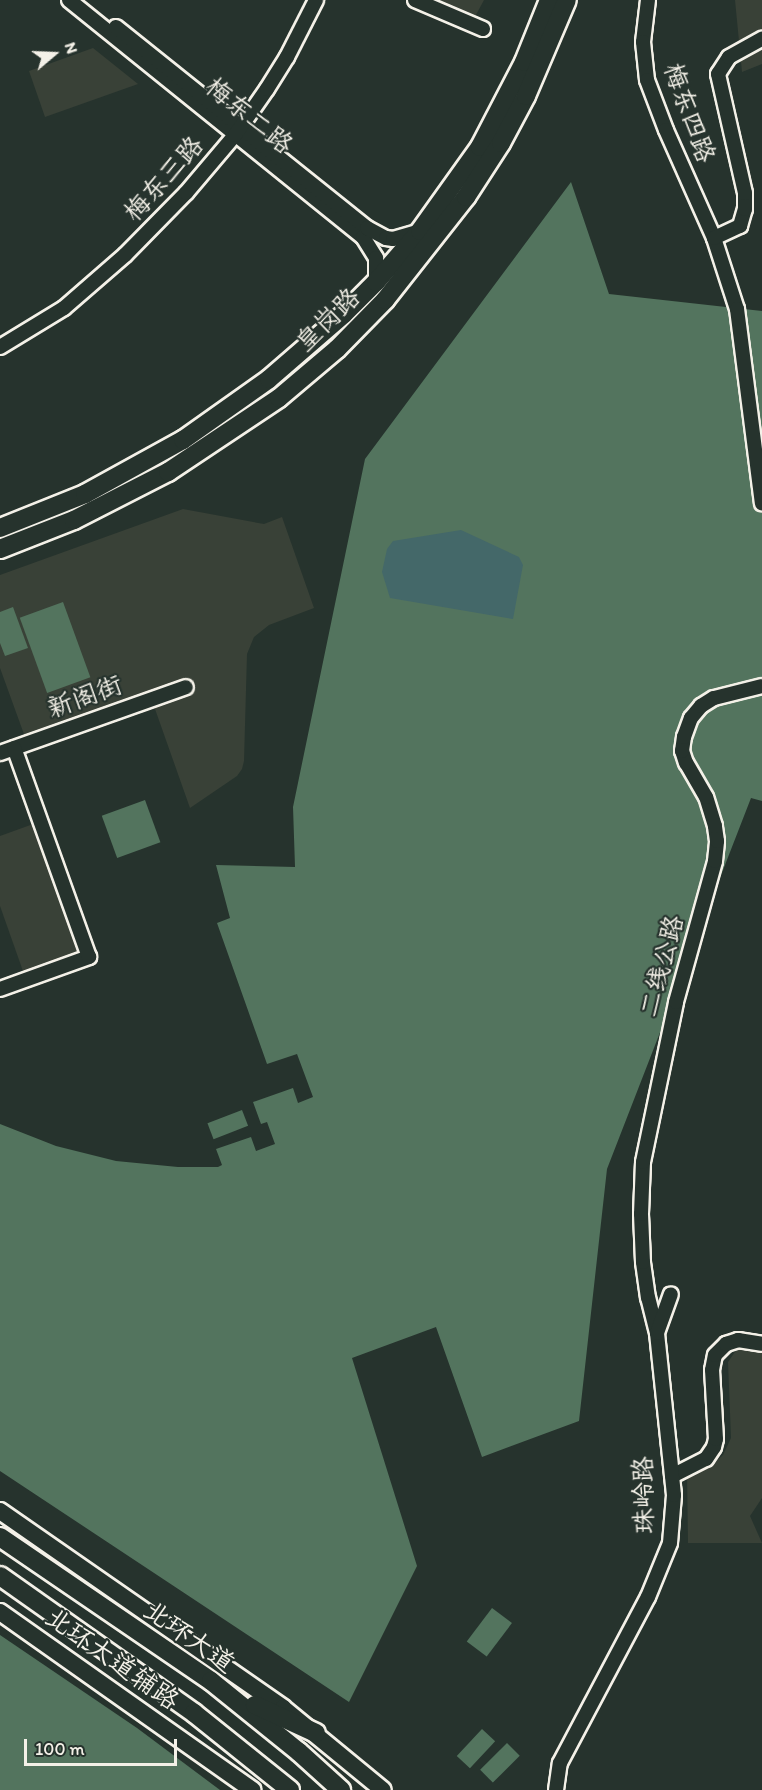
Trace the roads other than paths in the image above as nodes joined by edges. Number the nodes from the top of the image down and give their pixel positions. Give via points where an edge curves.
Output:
1 (69, 0) edge
2 (82, 0) edge
3 (316, 0) edge
4 (415, 0) edge
5 (549, 0) edge
6 (567, 0) edge
7 (648, 0) edge
8 (483, 29) dead end
9 (762, 39) edge
10 (238, 130) junction
11 (420, 231) junction
12 (714, 238) junction
13 (376, 282) junction
14 (0, 347) edge
15 (762, 503) edge
16 (0, 528) edge
17 (0, 549) edge
18 (762, 686) edge
19 (186, 687) dead end
20 (14, 748) junction
21 (0, 753) edge
22 (0, 989) edge
23 (671, 1294) dead end
24 (657, 1333) junction
25 (762, 1344) edge
26 (672, 1476) junction
27 (0, 1511) edge
28 (2, 1538) edge
29 (0, 1576) edge
30 (0, 1612) edge
31 (211, 1681) junction
32 (316, 1733) junction
33 (568, 1748) junction
34 (286, 1787) edge
35 (252, 1790) edge
36 (341, 1790) edge
37 (383, 1790) edge
38 (556, 1790) edge
39 (564, 1790) edge

1 - 10 street, 梅东二路
2 - 10 street, 梅东二路
3 - 10 street, 梅东三路 via 287,57
4 - 8 street
5 - 11 highway, 皇岗路 via 516,79 480,147
6 - 17 highway, 皇岗路 via 526,96 466,198 386,300 337,349 279,398 168,472 75,520
7 - 12 street, 梅东四路 via 642,42 647,80
9 - 12 street via 729,57 718,74 745,208 740,226
10 - 11 street, 梅东二路 via 377,234 393,239
10 - 13 street, 梅东二路 via 363,237 376,258
10 - 14 street, 梅东三路 via 186,194 104,274 64,308
11 - 13 highway, 皇岗路
12 - 15 street via 737,309
13 - 16 highway, 皇岗路 via 269,379 183,440 85,494
18 - 24 street, 二线公路 via 714,698 691,718 684,737 682,751 706,797 717,841 676,1002 644,1153 640,1214 643,1262
19 - 20 street, 新阁街
20 - 21 street, 新阁街
20 - 22 street via 89,957
23 - 24 street, 珠岭路
24 - 26 street, 珠岭路
25 - 26 street via 738,1340 726,1344 716,1355 712,1370 714,1447 706,1459
26 - 33 street, 珠岭路 via 672,1527 666,1558
27 - 32 main road
28 - 31 highway, 北环大道
29 - 34 highway via 194,1713
30 - 35 main road, 北环大道辅路
31 - 32 highway via 272,1715
31 - 36 highway, 北环大道
32 - 37 main road
33 - 38 street, 珠岭路 via 560,1763
33 - 39 street, 珠岭路

